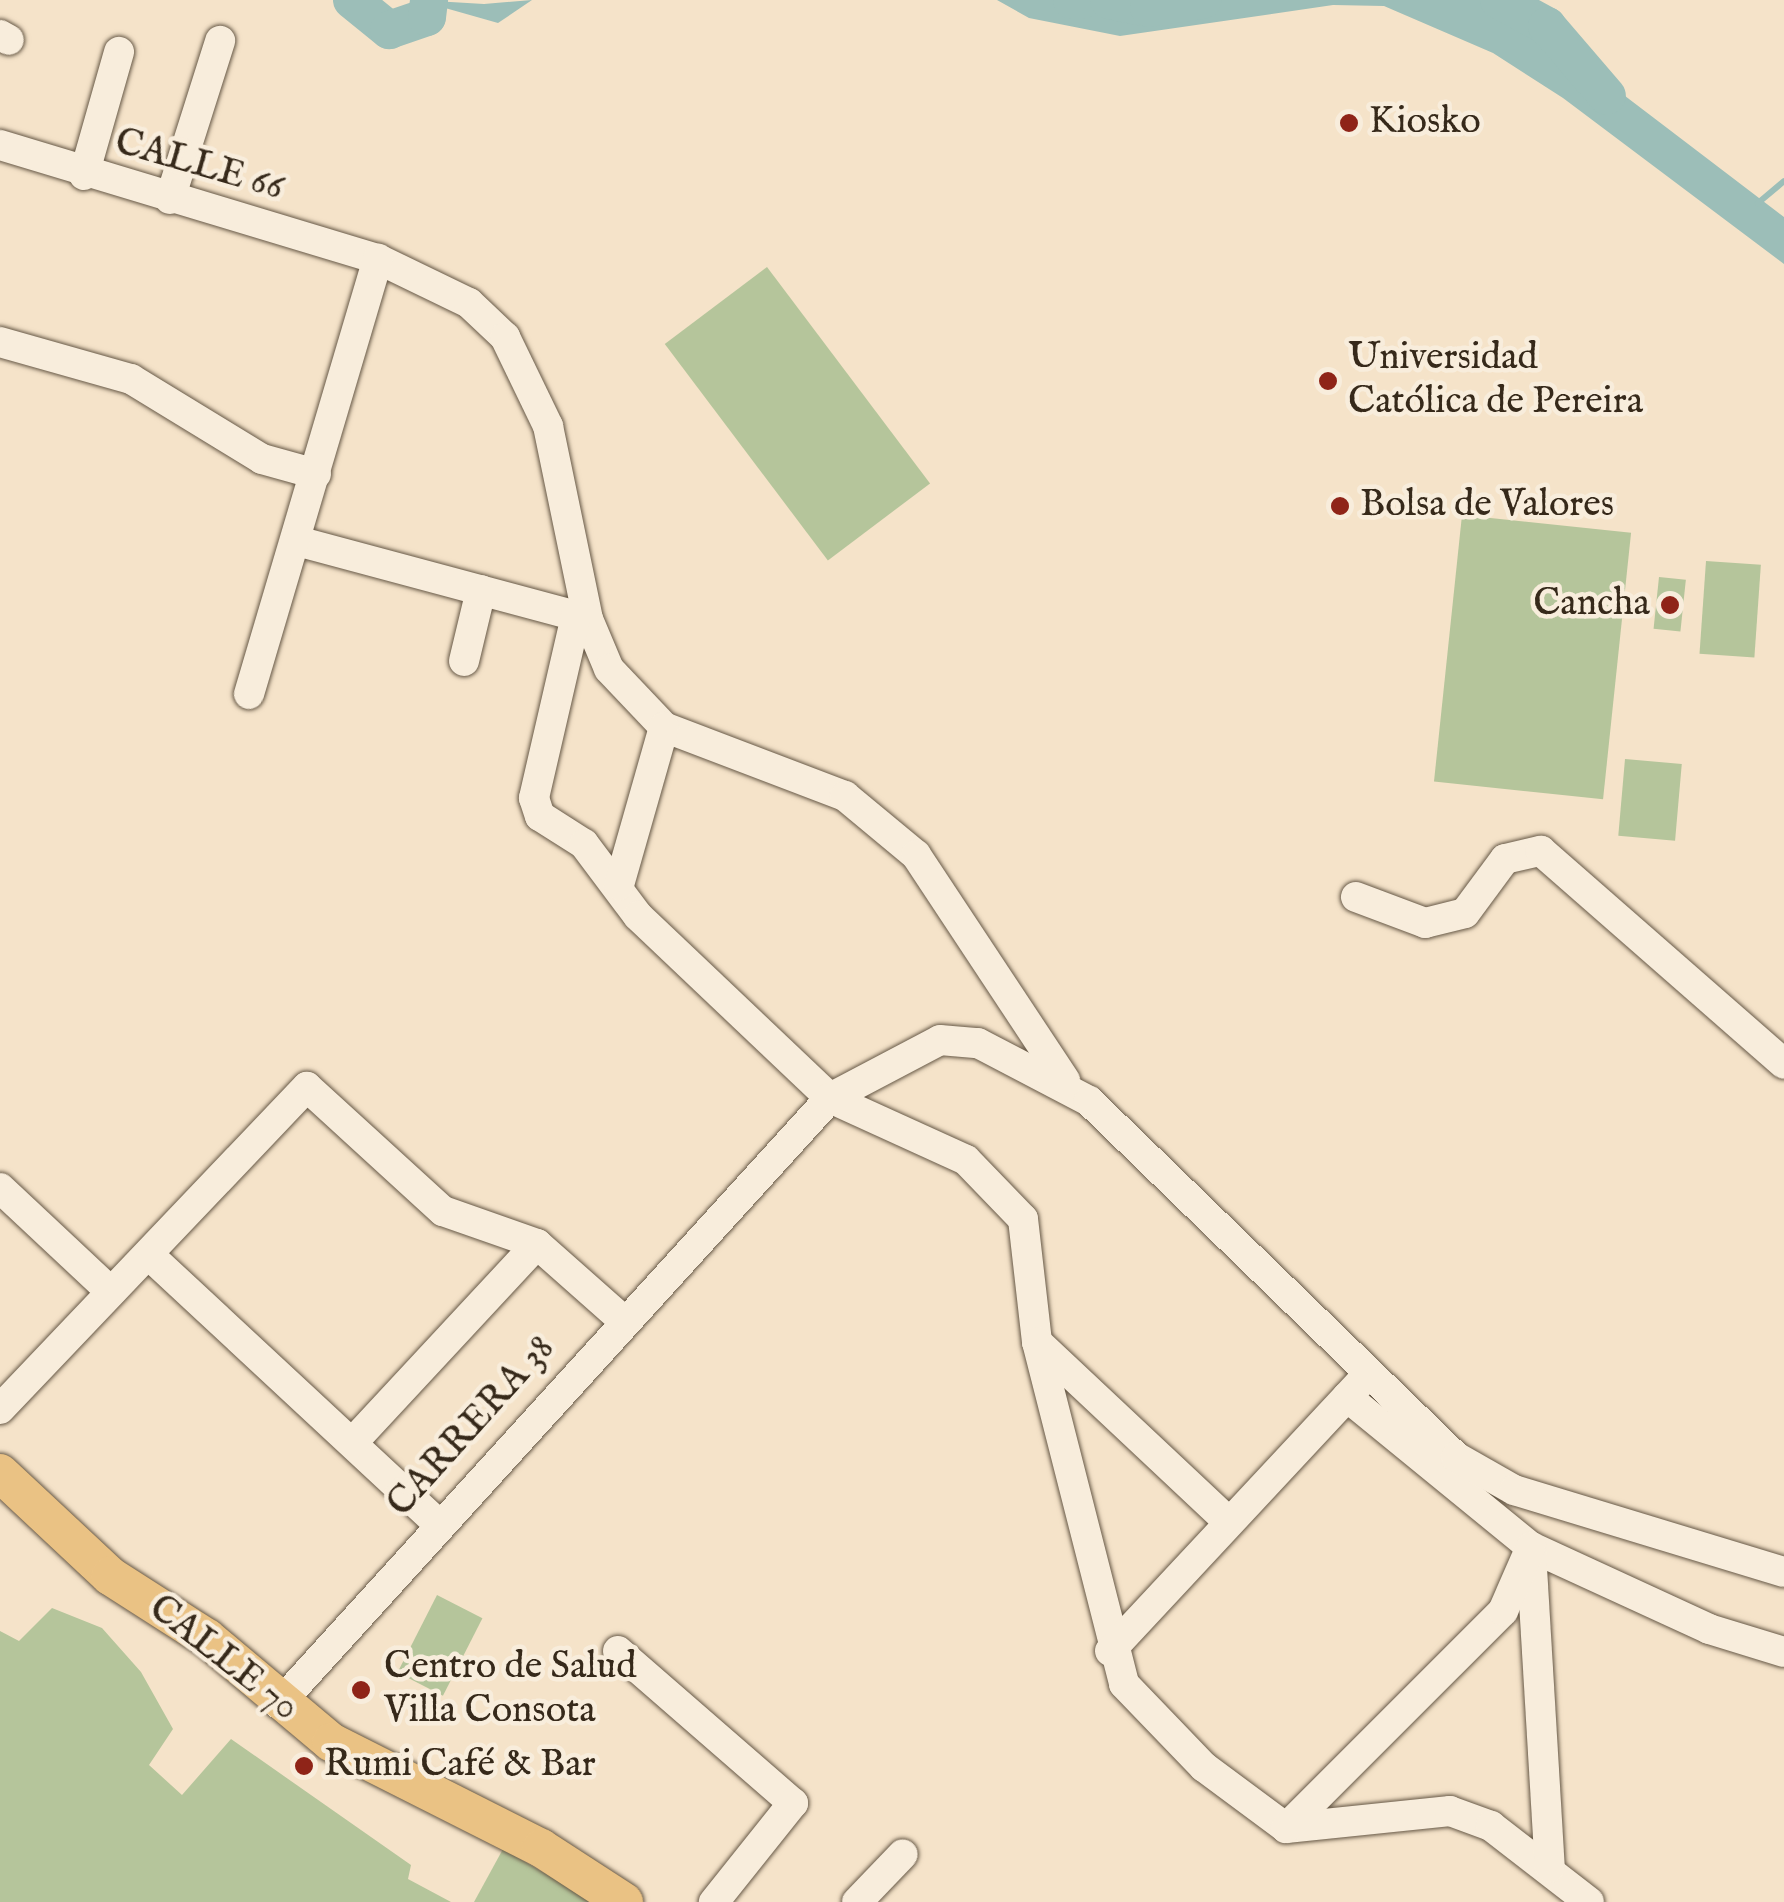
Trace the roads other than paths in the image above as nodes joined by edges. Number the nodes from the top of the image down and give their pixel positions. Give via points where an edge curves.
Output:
1 (220, 40) dead end
2 (119, 52) dead end
3 (0, 145) edge
4 (84, 175) junction
5 (170, 199) junction
6 (378, 259) junction
7 (0, 342) edge
8 (316, 474) junction
9 (297, 541) junction
10 (481, 590) junction
11 (582, 617) junction
12 (464, 662) dead end
13 (249, 694) dead end
14 (664, 728) junction
15 (619, 885) junction
16 (1356, 898) dead end
17 (1016, 1006) junction
18 (978, 1043) junction
19 (1784, 1064) edge
20 (1068, 1084) junction
21 (830, 1098) junction
22 (0, 1188) edge
23 (537, 1244) junction
24 (149, 1255) junction
25 (111, 1292) junction
26 (623, 1320) junction
27 (1037, 1342) junction
28 (1368, 1375) junction
29 (1347, 1398) junction
30 (0, 1409) edge
31 (353, 1442) junction
32 (0, 1473) edge
33 (1229, 1522) junction
34 (438, 1523) junction
35 (1531, 1547) junction
36 (1784, 1572) edge
37 (1110, 1650) junction
38 (618, 1651) dead end
39 (1784, 1652) edge
40 (279, 1704) junction
41 (1286, 1828) junction
42 (902, 1854) dead end
43 (1550, 1868) junction
44 (624, 1902) edge
45 (714, 1902) edge
46 (857, 1902) edge
47 (1590, 1902) edge

1 - 5 street
2 - 4 street
3 - 4 street, CALLE 66
4 - 5 street, CALLE 66
5 - 6 street, CALLE 66
6 - 8 street
6 - 11 street, CALLE 66 via 468,303 505,337 548,426
7 - 8 street via 131,378 262,460
8 - 9 street
9 - 10 street
9 - 13 street
10 - 11 street
10 - 12 street
11 - 14 street via 609,668
11 - 15 street via 534,798 540,816 584,844
14 - 15 street
14 - 17 street via 845,796 916,856
15 - 21 street via 638,916
16 - 19 street via 1425,923 1465,914 1505,859 1541,851
17 - 18 street
17 - 20 street
18 - 20 street
18 - 21 street, CARRERA 38 via 940,1040 904,1051
20 - 28 street
21 - 26 street, CARRERA 38
21 - 27 street via 966,1160 1022,1219
22 - 25 street
23 - 24 street via 443,1212 307,1088
23 - 26 street
23 - 31 street
24 - 25 street
24 - 31 street
25 - 30 street
26 - 34 street, CARRERA 38
27 - 33 street
27 - 37 street
28 - 29 street
28 - 36 street via 1456,1457 1514,1490
29 - 33 street
29 - 35 street
31 - 34 street
32 - 40 main road, CALLE 70 via 110,1576 207,1638
33 - 37 street
34 - 40 street, CARRERA 38
35 - 39 street via 1709,1630
35 - 41 street via 1502,1611
35 - 43 street
37 - 41 street via 1124,1684 1204,1767
38 - 45 street via 792,1802
40 - 44 main road, CALLE 70 via 331,1742 541,1848
41 - 43 street via 1450,1811 1491,1826
42 - 46 street
43 - 47 street

